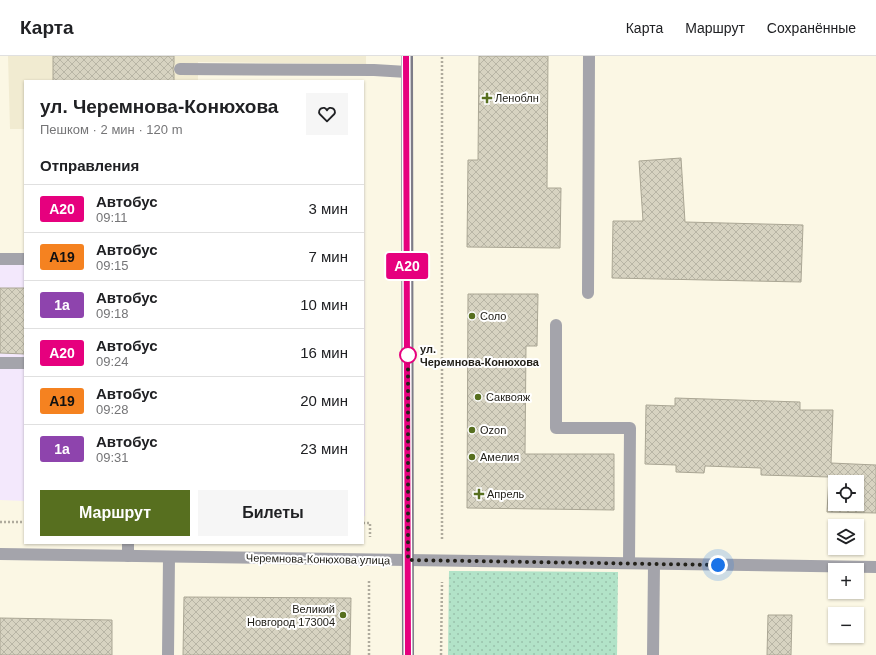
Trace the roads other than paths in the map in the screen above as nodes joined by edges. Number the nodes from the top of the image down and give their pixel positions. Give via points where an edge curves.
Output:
1 (406, 56) edge
2 (589, 56) edge
3 (180, 69) dead end
4 (406, 72) junction
5 (0, 259) edge
6 (24, 259) edge
7 (588, 293) dead end
8 (556, 324) dead end
9 (0, 363) edge
10 (24, 363) edge
11 (128, 544) edge
12 (0, 554) edge
13 (128, 556) junction
14 (168, 557) junction
15 (408, 560) junction
16 (629, 563) junction
17 (654, 564) junction
18 (876, 567) edge
19 (168, 655) edge
20 (408, 655) edge
21 (653, 655) edge

1 - 4 main road
2 - 7 street
3 - 4 street
4 - 15 main road
5 - 6 street
8 - 16 street via 556,428 630,428
9 - 10 street
11 - 13 street
12 - 13 street, Черемнова-Конюхова улица
13 - 14 street, Черемнова-Конюхова улица
14 - 15 street, Черемнова-Конюхова улица
14 - 19 street
15 - 16 street, Черемнова-Конюхова улица
15 - 20 main road
16 - 17 street, Черемнова-Конюхова улица
17 - 18 street, Черемнова-Конюхова улица
17 - 21 street

